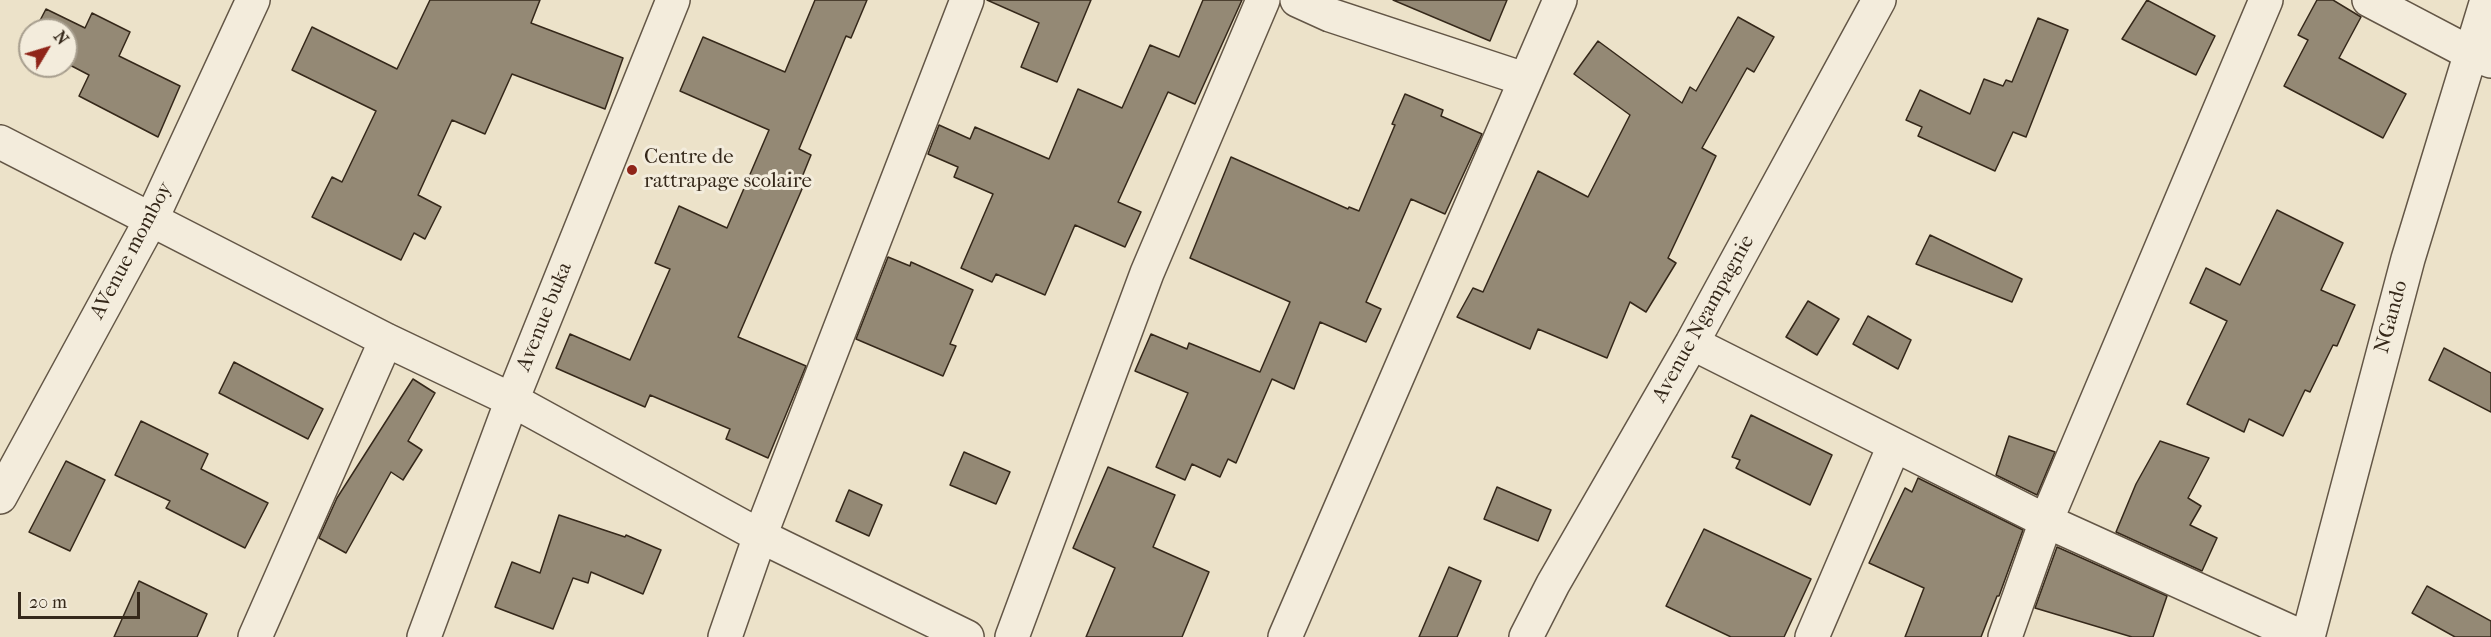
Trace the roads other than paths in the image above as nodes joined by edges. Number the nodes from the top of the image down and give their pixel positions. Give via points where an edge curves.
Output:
1 (253, 0) edge
2 (673, 0) edge
3 (967, 0) edge
4 (1263, 0) edge
5 (1297, 0) edge
6 (1560, 0) edge
7 (1879, 0) edge
8 (2266, 0) edge
9 (2369, 0) edge
10 (2487, 0) edge
11 (2481, 57) edge
12 (1524, 79) junction
13 (0, 142) edge
14 (152, 218) junction
15 (386, 340) junction
16 (1692, 343) junction
17 (512, 400) junction
18 (1894, 446) junction
19 (0, 497) edge
20 (2046, 521) junction
21 (760, 536) junction
22 (255, 637) edge
23 (424, 637) edge
24 (725, 637) edge
25 (967, 637) edge
26 (1012, 637) edge
27 (1285, 637) edge
28 (1526, 637) edge
29 (1812, 637) edge
30 (2005, 637) edge
31 (2302, 637) edge
32 (2308, 637) edge

1 - 14 street, AVenue momboy
2 - 17 street, Avenue buka
3 - 21 street
4 - 26 street via 1147,273
5 - 12 street via 1330,15
6 - 12 street
7 - 16 street, Avenue Ngampagnie
8 - 20 street
9 - 11 street
10 - 11 street, NGando
11 - 32 street, NGando via 2408,259
12 - 27 street
13 - 14 street
14 - 15 street
14 - 19 street, AVenue momboy
15 - 17 street
15 - 22 street
16 - 18 street
16 - 28 street, Avenue Ngampagnie
17 - 21 street
17 - 23 street, Avenue buka
18 - 20 street
18 - 29 street
20 - 30 street
20 - 31 street
21 - 24 street
21 - 25 street

